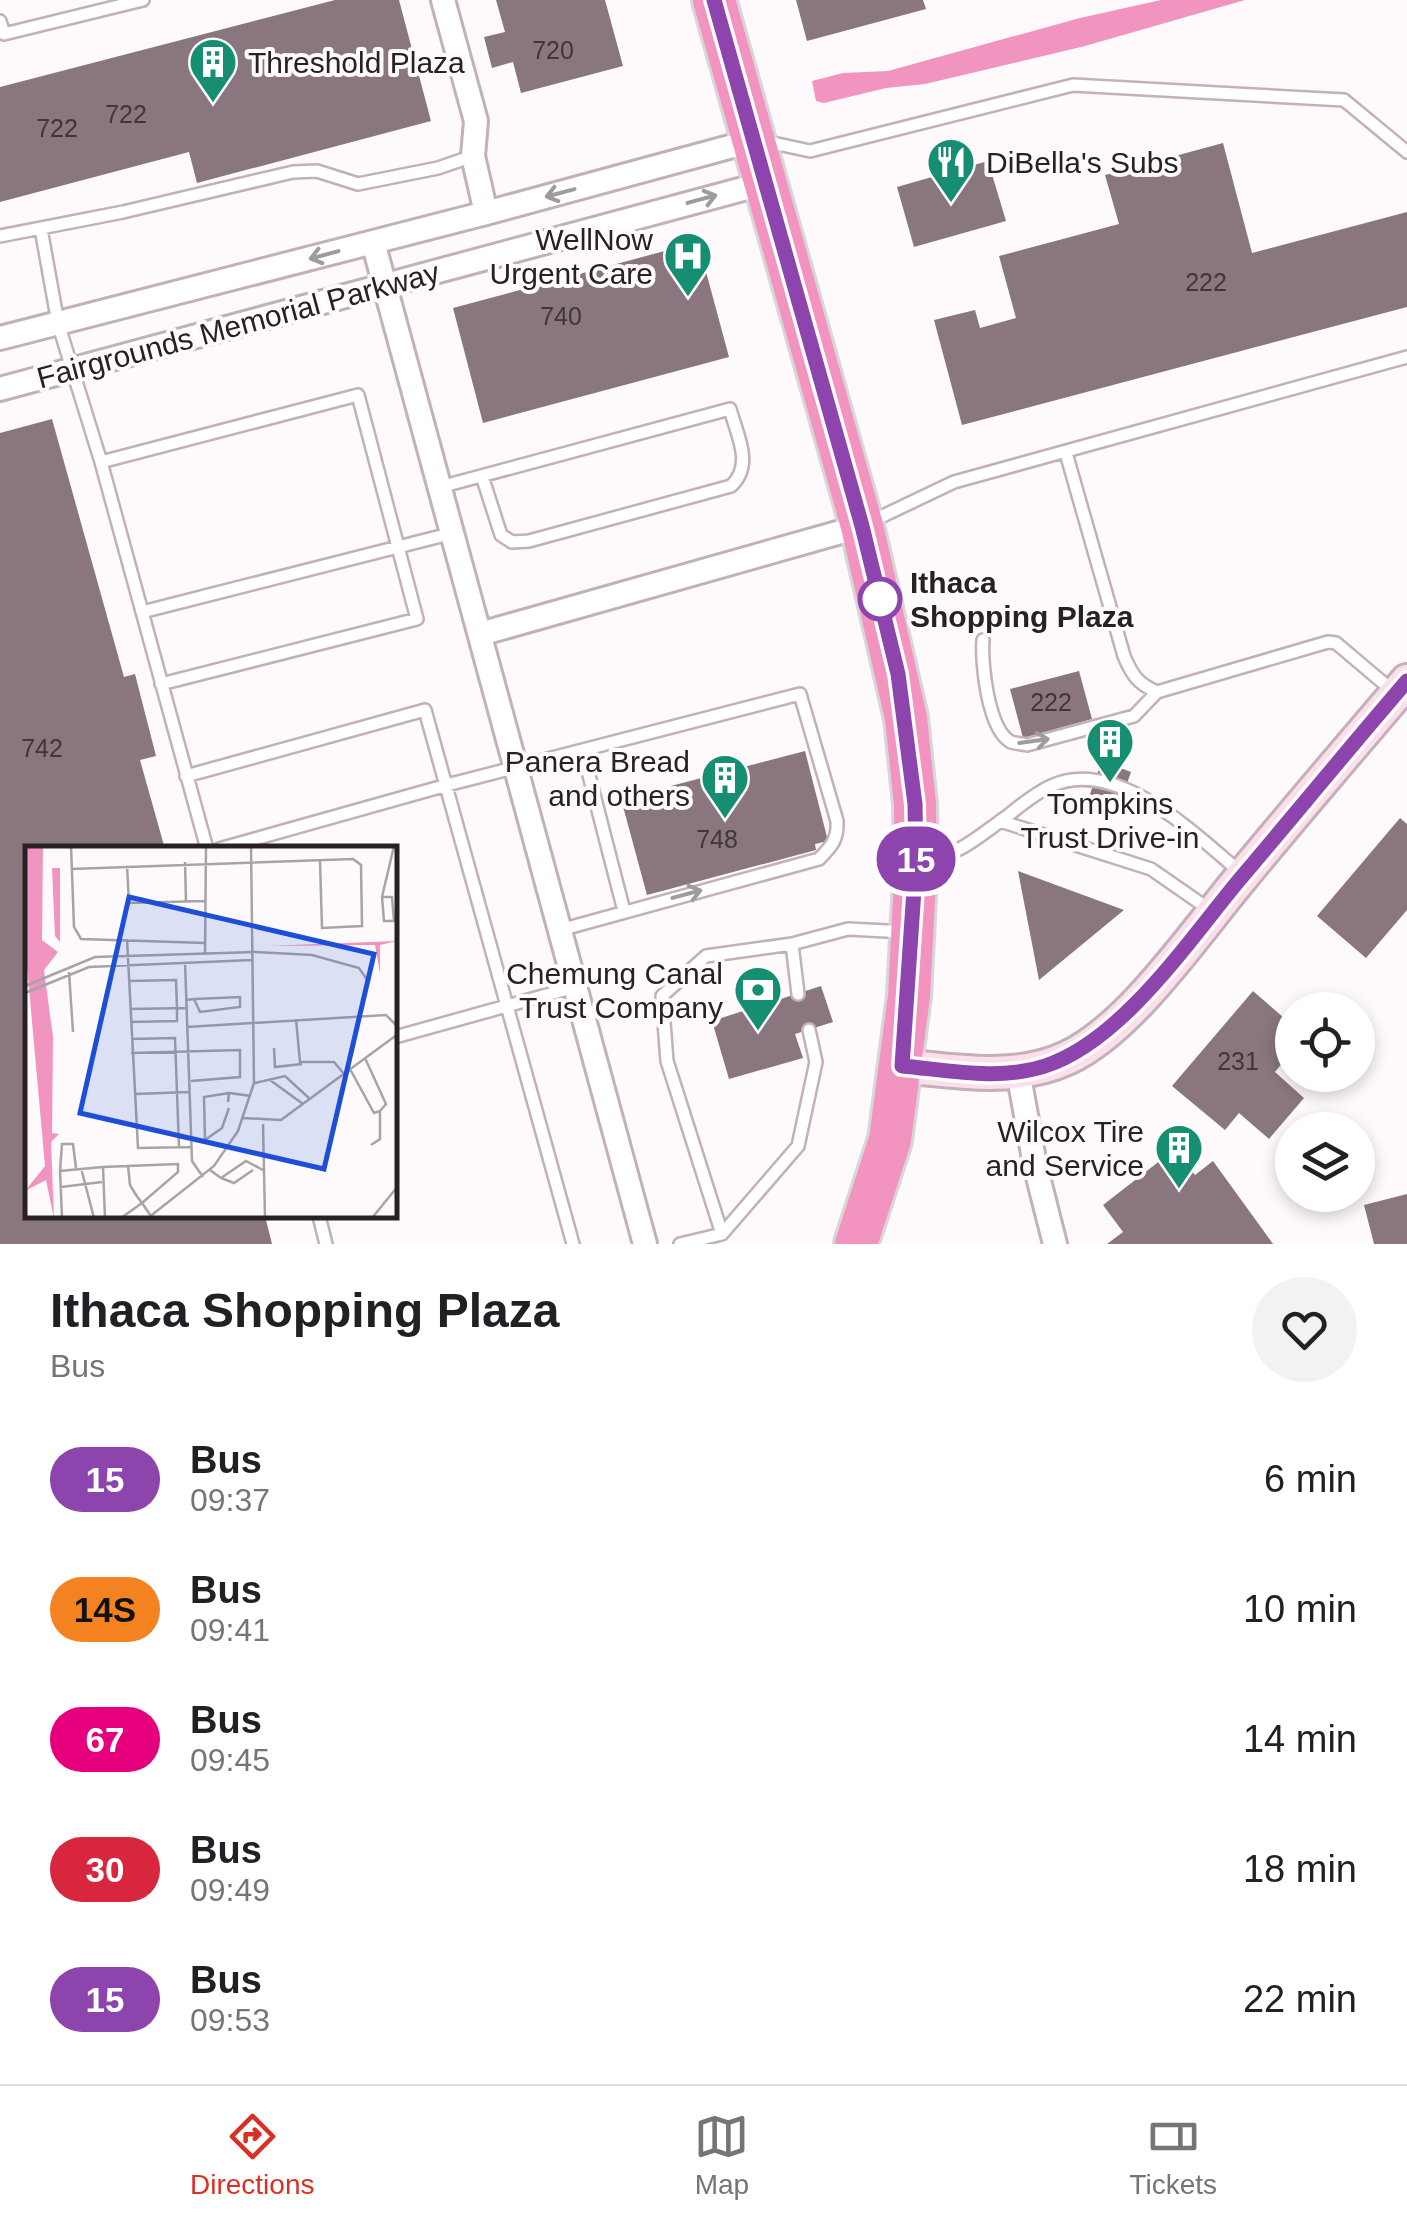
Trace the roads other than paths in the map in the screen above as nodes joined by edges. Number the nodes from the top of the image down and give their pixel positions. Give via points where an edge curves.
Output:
1 (143, 0) edge
2 (443, 0) edge
3 (714, 0) edge
4 (0, 21) edge
5 (755, 140) junction
6 (1407, 152) edge
7 (473, 156) junction
8 (765, 182) junction
9 (486, 213) junction
10 (41, 229) junction
11 (0, 236) edge
12 (373, 242) junction
13 (385, 285) junction
14 (58, 323) junction
15 (0, 338) edge
16 (1407, 358) edge
17 (72, 370) junction
18 (0, 389) edge
19 (1066, 453) junction
20 (102, 462) junction
21 (482, 476) junction
22 (440, 488) junction
23 (862, 526) junction
24 (453, 533) junction
25 (400, 546) junction
26 (142, 612) junction
27 (480, 634) junction
28 (983, 640) dead end
29 (161, 684) junction
30 (1401, 687) edge
31 (1157, 692) junction
32 (583, 752) junction
33 (516, 770) junction
34 (186, 776) junction
35 (446, 785) junction
36 (1000, 821) junction
37 (206, 846) edge
38 (231, 846) edge
39 (916, 860) junction
40 (1244, 875) junction
41 (624, 911) junction
42 (1212, 912) junction
43 (560, 930) junction
44 (913, 932) junction
45 (792, 944) junction
46 (575, 988) junction
47 (798, 994) dead end
48 (508, 1007) junction
49 (809, 1030) dead end
50 (398, 1036) edge
51 (902, 1066) junction
52 (1018, 1071) junction
53 (320, 1219) edge
54 (722, 1234) junction
55 (326, 1244) edge
56 (573, 1244) edge
57 (645, 1244) edge
58 (680, 1244) edge
59 (856, 1244) edge
60 (1056, 1244) edge

1 - 4 lane via 4,34
2 - 7 street via 476,122
3 - 5 highway
5 - 6 lane via 810,151 1073,85 1344,100
5 - 8 highway
5 -> 9 street, Fairgrounds Memorial Parkway
7 - 9 street
7 - 10 lane via 358,184 317,170 293,172
13 -> 8 street, Fairgrounds Memorial Parkway
8 - 23 highway
9 - 12 street, Fairgrounds Memorial Parkway
10 - 11 lane
10 - 14 lane
12 - 13 street
12 -> 14 street, Fairgrounds Memorial Parkway
13 - 17 street, Fairgrounds Memorial Parkway
13 - 22 street
14 - 15 street, Fairgrounds Memorial Parkway
14 - 17 lane
16 - 19 lane
17 - 18 street, Fairgrounds Memorial Parkway
17 - 20 lane
19 - 23 lane via 954,482
19 - 31 lane via 1124,656 1132,676
20 - 25 lane via 358,395
20 - 26 lane
21 - 21 lane via 730,409 744,462 731,486 529,542 501,534
21 - 22 lane
22 - 24 street
23 - 27 street
23 - 39 highway via 906,718
24 - 25 lane
24 - 27 street
25 - 26 lane
25 - 29 lane via 417,619
26 - 29 lane
27 - 33 street
28 -> 31 lane via 990,702 1012,742 1027,745 1134,716
29 - 34 lane
30 - 31 lane via 1328,642
30 - 40 street
32 - 33 lane
32 - 41 lane
41 -> 32 lane via 819,858 833,846 836,821 800,694
33 - 35 lane
33 - 43 street
34 - 35 lane via 425,710
34 - 37 lane
35 - 38 lane
35 - 48 lane
36 - 39 lane via 957,853
36 - 40 lane via 1053,784 1095,781 1161,808
36 - 42 lane via 1151,869
39 - 44 highway
40 - 42 street
41 - 43 lane
42 - 52 street via 1110,1030 1067,1058
43 - 46 street
44 - 45 lane via 848,929
44 - 51 highway
45 - 47 lane
45 - 54 lane via 706,956 662,996 666,1061
46 - 48 lane
46 - 57 street
48 - 50 lane
48 - 56 lane
49 - 54 lane via 816,1062 798,1146
51 - 52 street
51 - 59 highway via 890,1140
52 - 60 street
53 - 55 lane
54 - 58 lane

